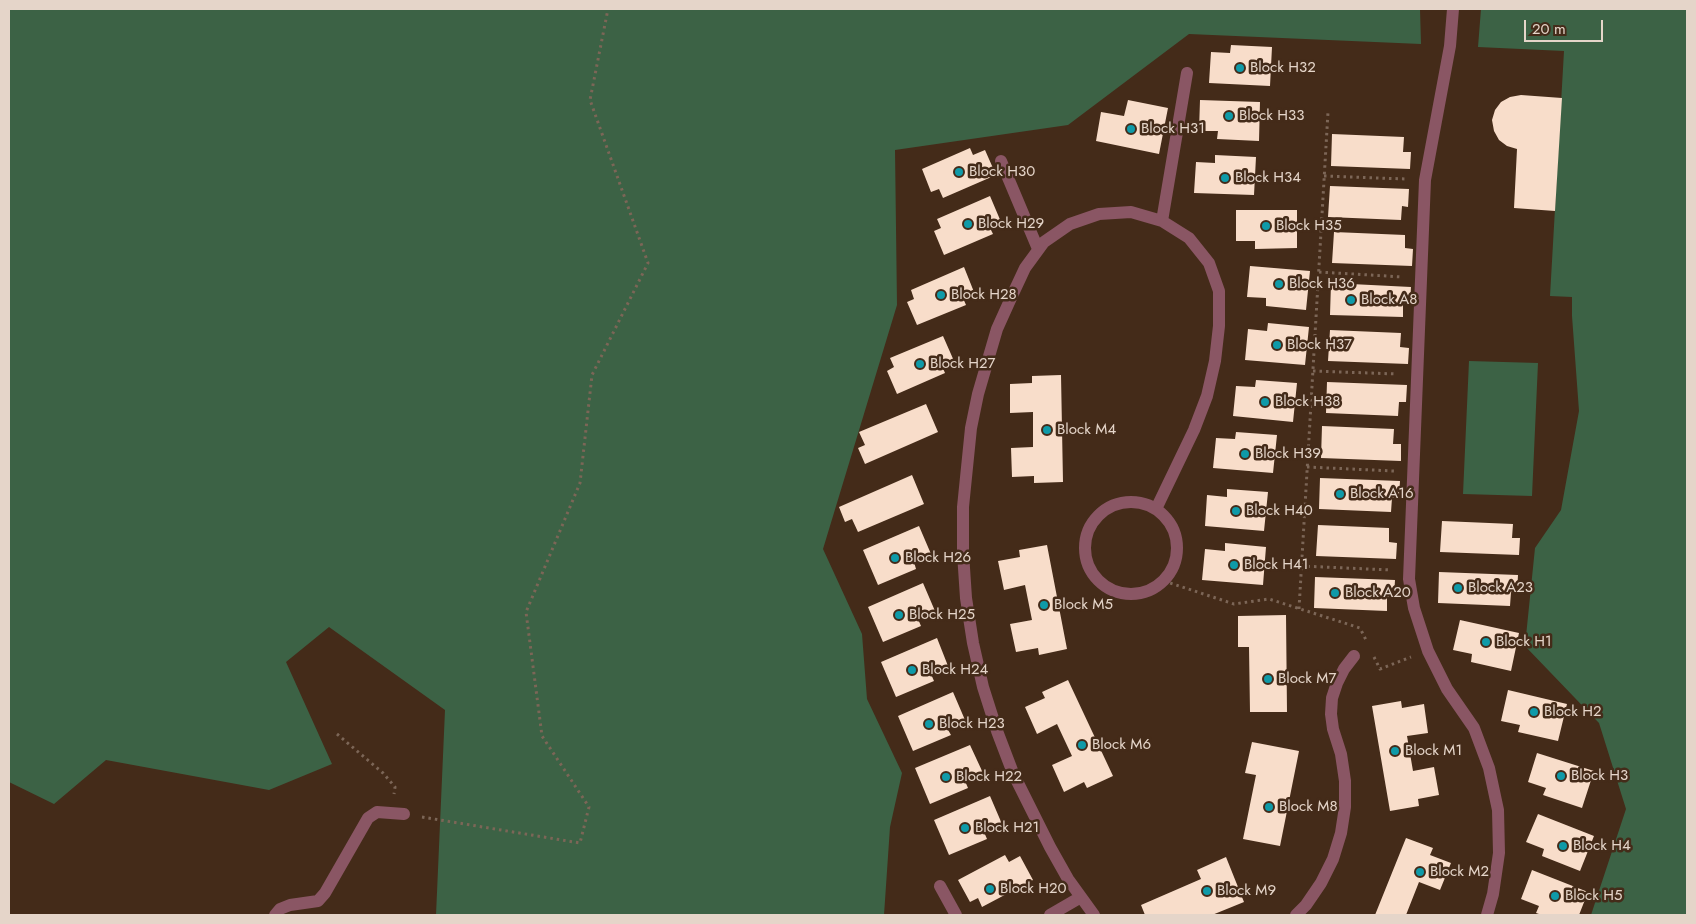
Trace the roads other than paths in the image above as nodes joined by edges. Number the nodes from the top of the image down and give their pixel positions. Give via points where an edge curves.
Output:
1 (1453, 9) edge
2 (1187, 72) dead end
3 (1001, 161) dead end
4 (1162, 221) junction
5 (1038, 249) junction
6 (1156, 509) junction
7 (1354, 656) dead end
8 (398, 813) road end
9 (940, 886) dead end
10 (1081, 897) junction
11 (275, 915) edge
12 (956, 915) edge
13 (1050, 915) edge
14 (1094, 915) edge
15 (1296, 915) edge
16 (1487, 915) edge

1 - 16 street via 1450,46 1425,180 1409,579 1414,608 1428,651 1447,689 1474,728 1489,768 1498,810 1499,853
2 - 4 street
3 - 5 street
4 - 5 street via 1131,212 1099,214 1070,224
4 - 6 street via 1189,238 1209,263 1219,291 1219,326 1207,396
5 - 10 street via 1024,268 1010,298 978,394 962,507 963,553 973,643 997,731 1013,773 1050,847
6 - 6 street via 1174,529 1177,556 1173,569 1152,590 1138,594 1123,594 1106,588 1087,566 1085,537 1091,523 1114,505 1143,503
7 - 15 street via 1344,669 1332,698 1333,729 1345,781 1341,834 1321,883
8 - 11 street via 377,812 368,818 318,901 290,905
9 - 12 street
10 - 13 street
10 - 14 street

